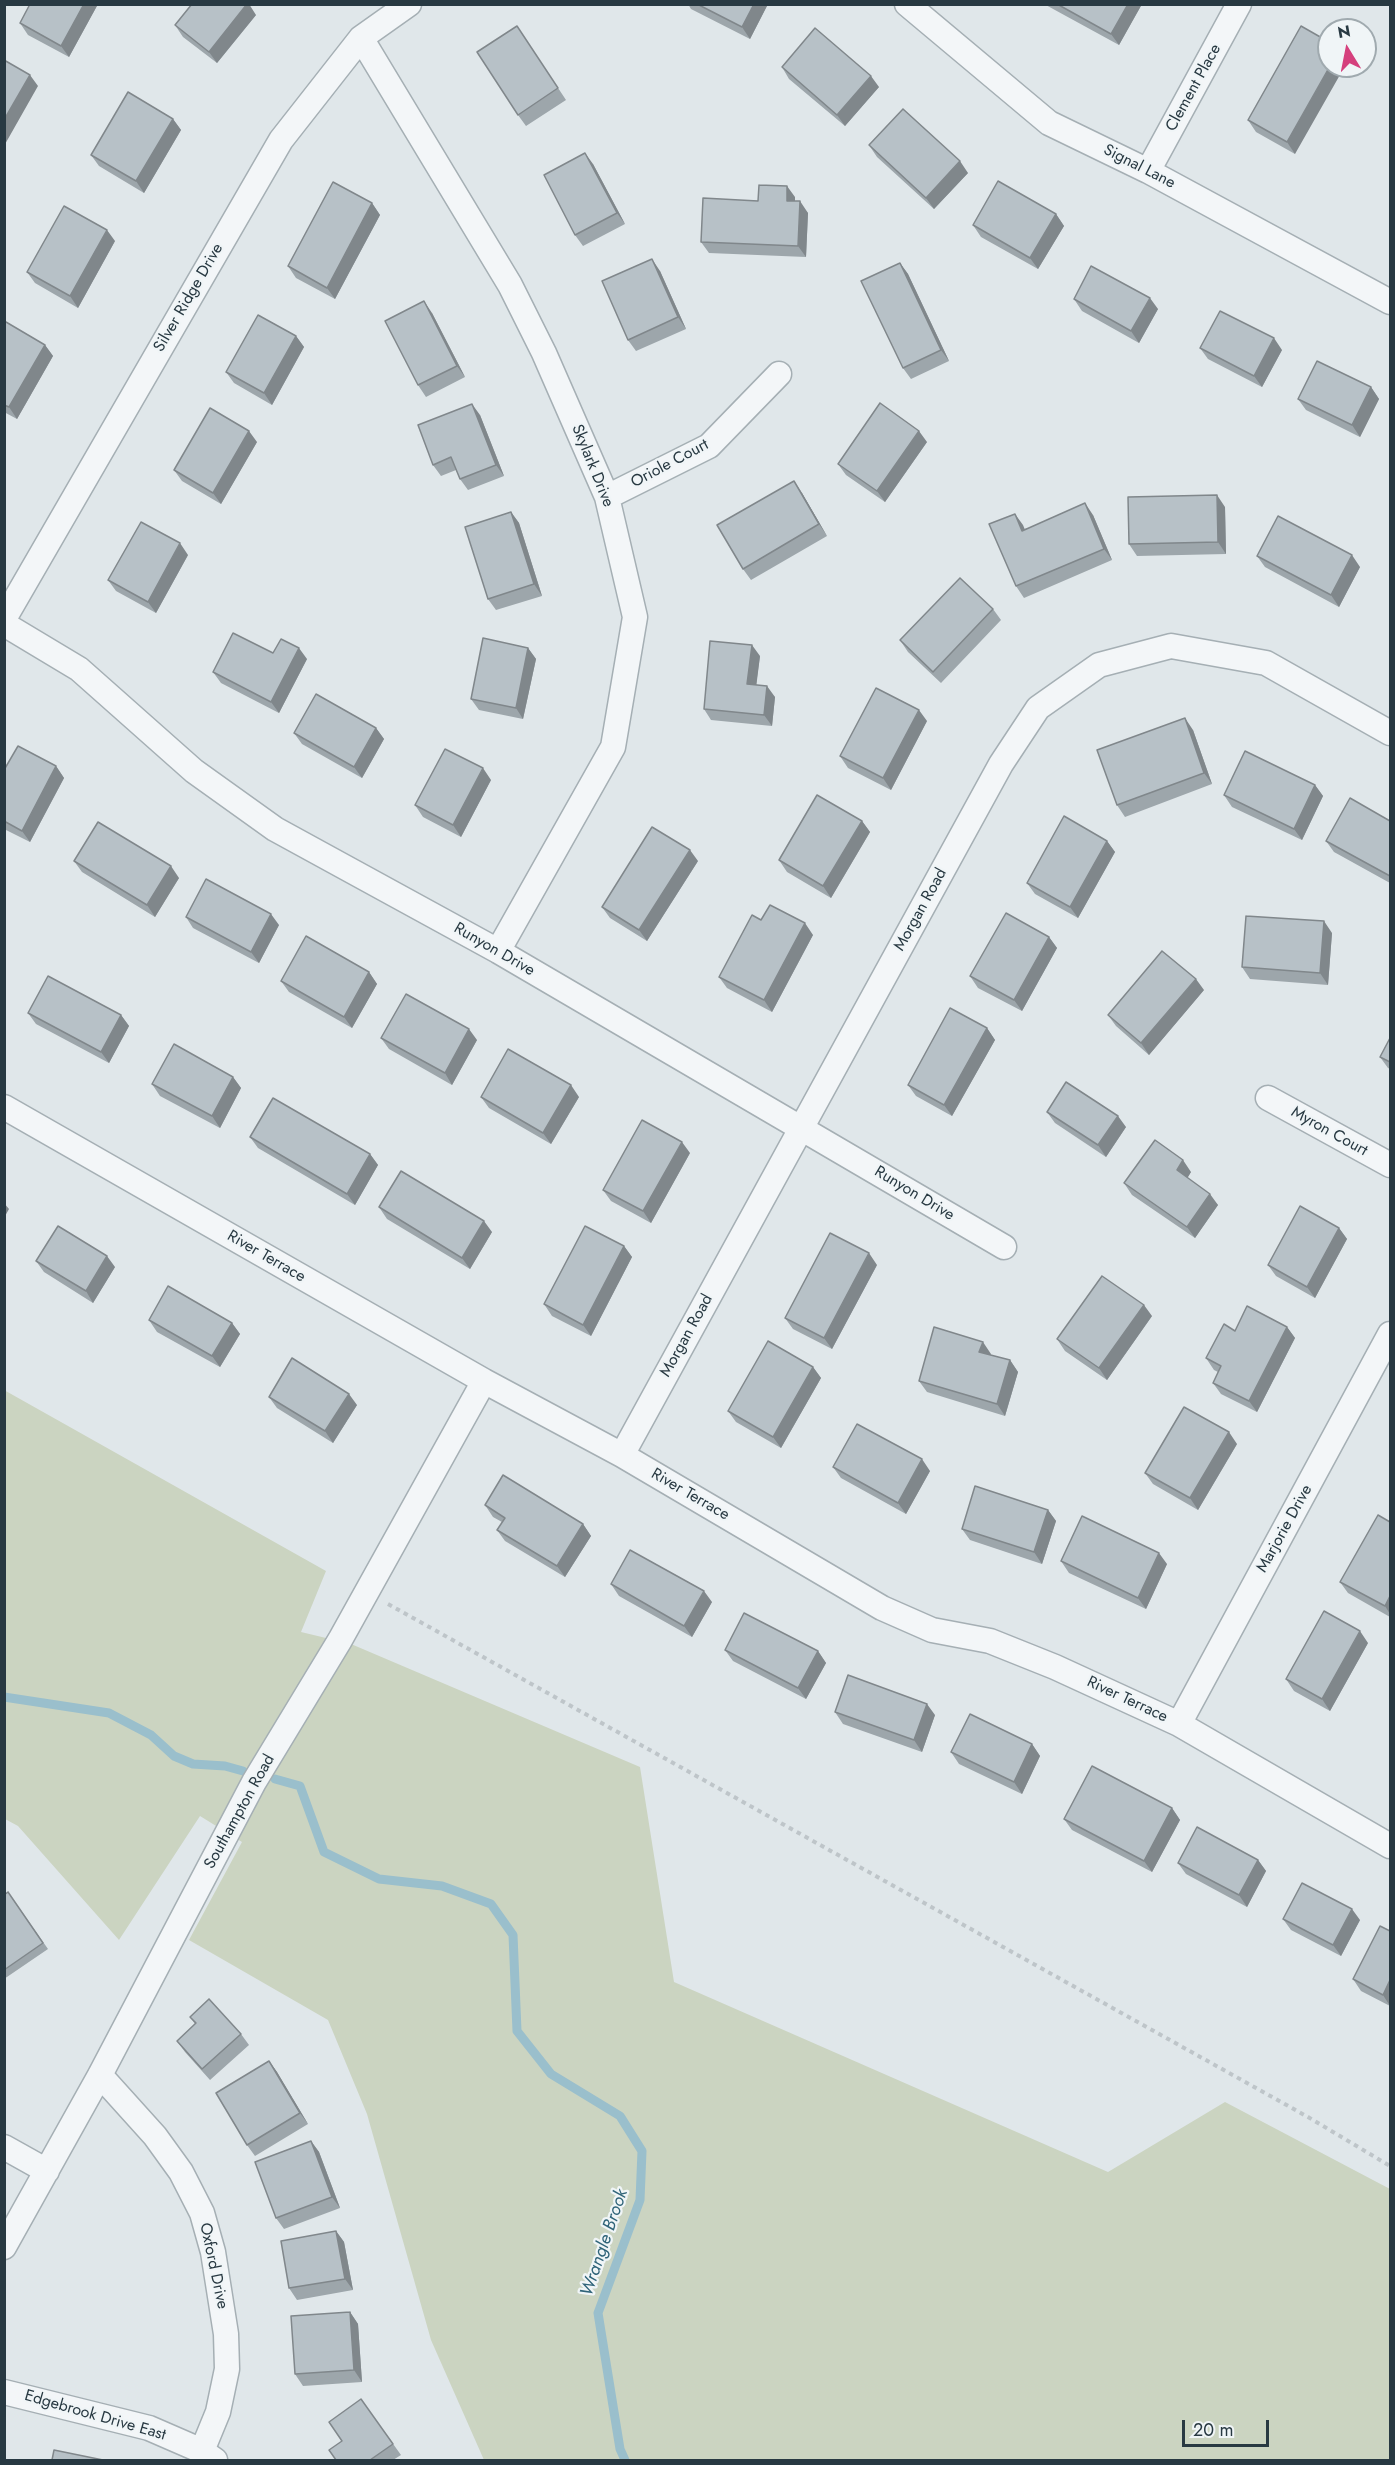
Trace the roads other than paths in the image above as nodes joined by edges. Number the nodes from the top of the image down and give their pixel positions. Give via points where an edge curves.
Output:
1 (409, 4) edge
2 (907, 4) edge
3 (1239, 4) edge
4 (361, 38) junction
5 (1148, 171) junction
6 (1390, 302) edge
7 (779, 374) dead end
8 (607, 497) junction
9 (4, 622) edge
10 (1390, 733) edge
11 (498, 951) junction
12 (1268, 1098) dead end
13 (4, 1107) edge
14 (802, 1127) junction
15 (1390, 1165) edge
16 (1004, 1247) dead end
17 (1390, 1334) edge
18 (484, 1381) junction
19 (622, 1455) junction
20 (1179, 1724) junction
21 (1390, 1846) edge
22 (99, 2075) junction
23 (4, 2147) edge
24 (47, 2171) junction
25 (4, 2247) edge
26 (4, 2392) edge
27 (209, 2456) edge

1 - 4 street, Silver Ridge Drive
2 - 5 street, Signal Lane via 1049,123
3 - 5 street, Clement Place
4 - 8 street, Skylark Drive via 510,285
4 - 9 street, Silver Ridge Drive via 281,140
5 - 6 street, Signal Lane
7 - 8 street, Oriole Court via 710,446
8 - 11 street, Skylark Drive via 635,617 613,747
9 - 11 street, Runyon Drive via 79,669 194,771 275,829
10 - 14 street, Morgan Road via 1266,663 1171,646 1099,665 1038,708 1001,764
11 - 14 street, Runyon Drive via 668,1053
12 - 15 street, Myron Court
13 - 18 street, River Terrace
14 - 16 street, Runyon Drive
14 - 19 street, Morgan Road
17 - 20 street, Marjorie Drive
18 - 19 street, River Terrace
18 - 22 street, Southampton Road via 255,1782
19 - 20 street, River Terrace via 882,1608 932,1630 990,1641
20 - 21 street, River Terrace
22 - 24 street, Southampton Road
22 - 27 street, Oxford Drive via 155,2136 181,2172 202,2213 213,2252 226,2334 227,2369
23 - 24 street
24 - 25 street, Southampton Road
26 - 27 street, Edgebrook Drive East via 149,2428

